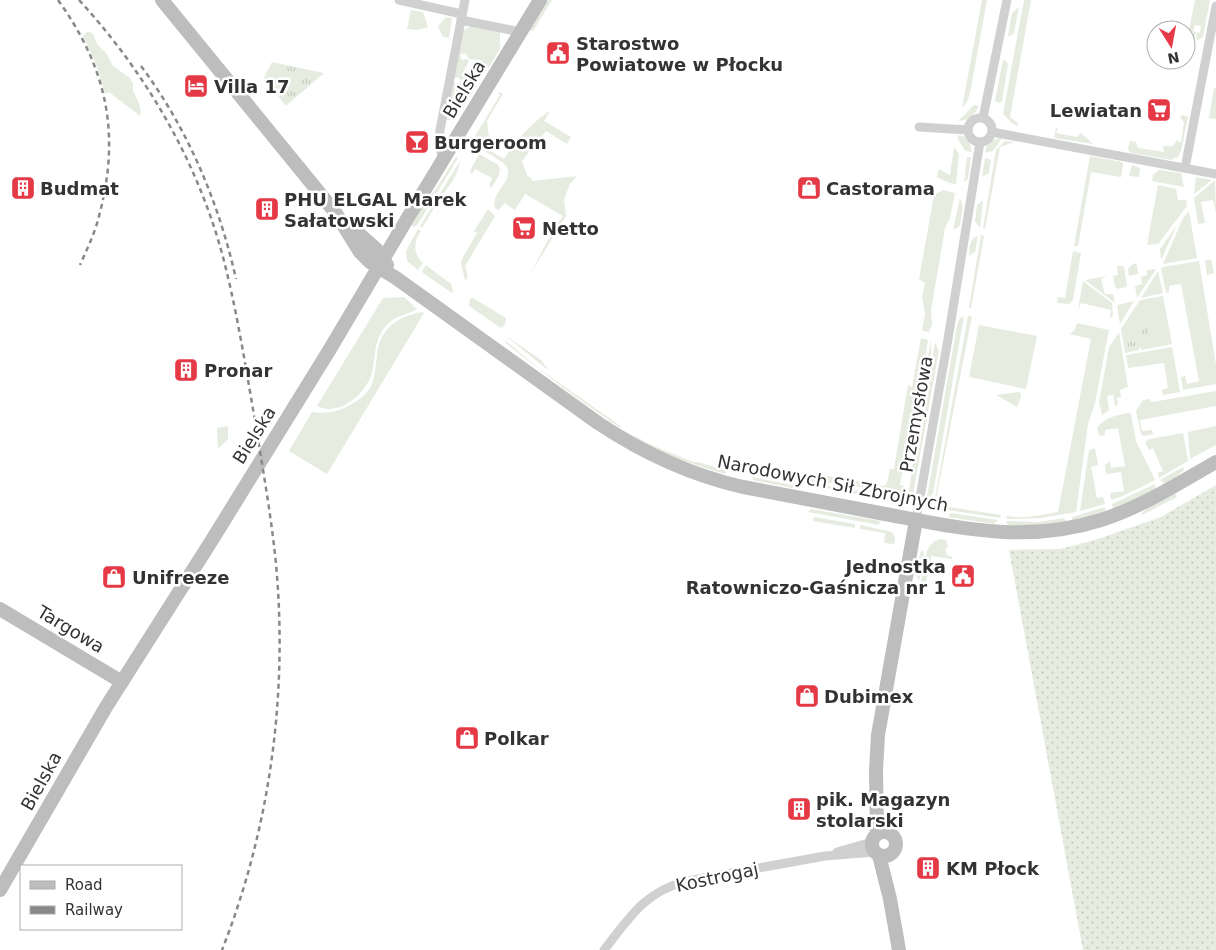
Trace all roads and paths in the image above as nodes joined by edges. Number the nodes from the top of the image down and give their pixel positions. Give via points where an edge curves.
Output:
1 (162, 0) edge
2 (399, 0) edge
3 (464, 0) edge
4 (540, 0) edge
5 (1007, 0) edge
6 (1216, 6) edge
7 (462, 17) junction
8 (521, 32) junction
9 (983, 118) junction
10 (919, 127) dead end
11 (440, 130) junction
12 (968, 130) junction
13 (992, 132) junction
14 (455, 141) junction
15 (980, 142) junction
16 (443, 159) junction
17 (1185, 168) junction
18 (1216, 174) edge
19 (380, 263) junction
20 (1216, 462) edge
21 (916, 520) junction
22 (0, 609) edge
23 (122, 682) junction
24 (881, 845) junction
25 (0, 890) edge
26 (604, 950) edge
27 (899, 950) edge

1 - 19 street, Narodowych Sił Zbrojnych via 335,212 360,252 370,262
2 - 7 street
3 - 7 street
4 - 8 street, Bielska
5 - 9 street
6 - 17 street
7 - 8 street
7 - 11 street
8 - 14 street, Bielska
9 - 12 street via 974,119
9 - 13 street via 990,123
10 - 12 street
11 - 14 street
11 - 16 street via 439,146
12 - 15 street via 972,138
13 - 15 street via 988,139
13 - 17 street
14 - 16 street, Bielska
15 - 21 street, Przemysłowa
16 - 19 street, Bielska
17 - 18 street
19 - 21 street, Narodowych Sił Zbrojnych via 396,278 598,423 664,461 743,487
19 - 23 street, Bielska
20 - 21 street, Narodowych Sił Zbrojnych via 1142,504 1070,528 1010,533
21 - 24 street, Przemysłowa via 878,735 876,771
22 - 23 street, Targowa
23 - 25 street, Bielska
24 - 26 street, Kostrogaj via 668,887 641,905
24 - 27 street, Przemysłowa

